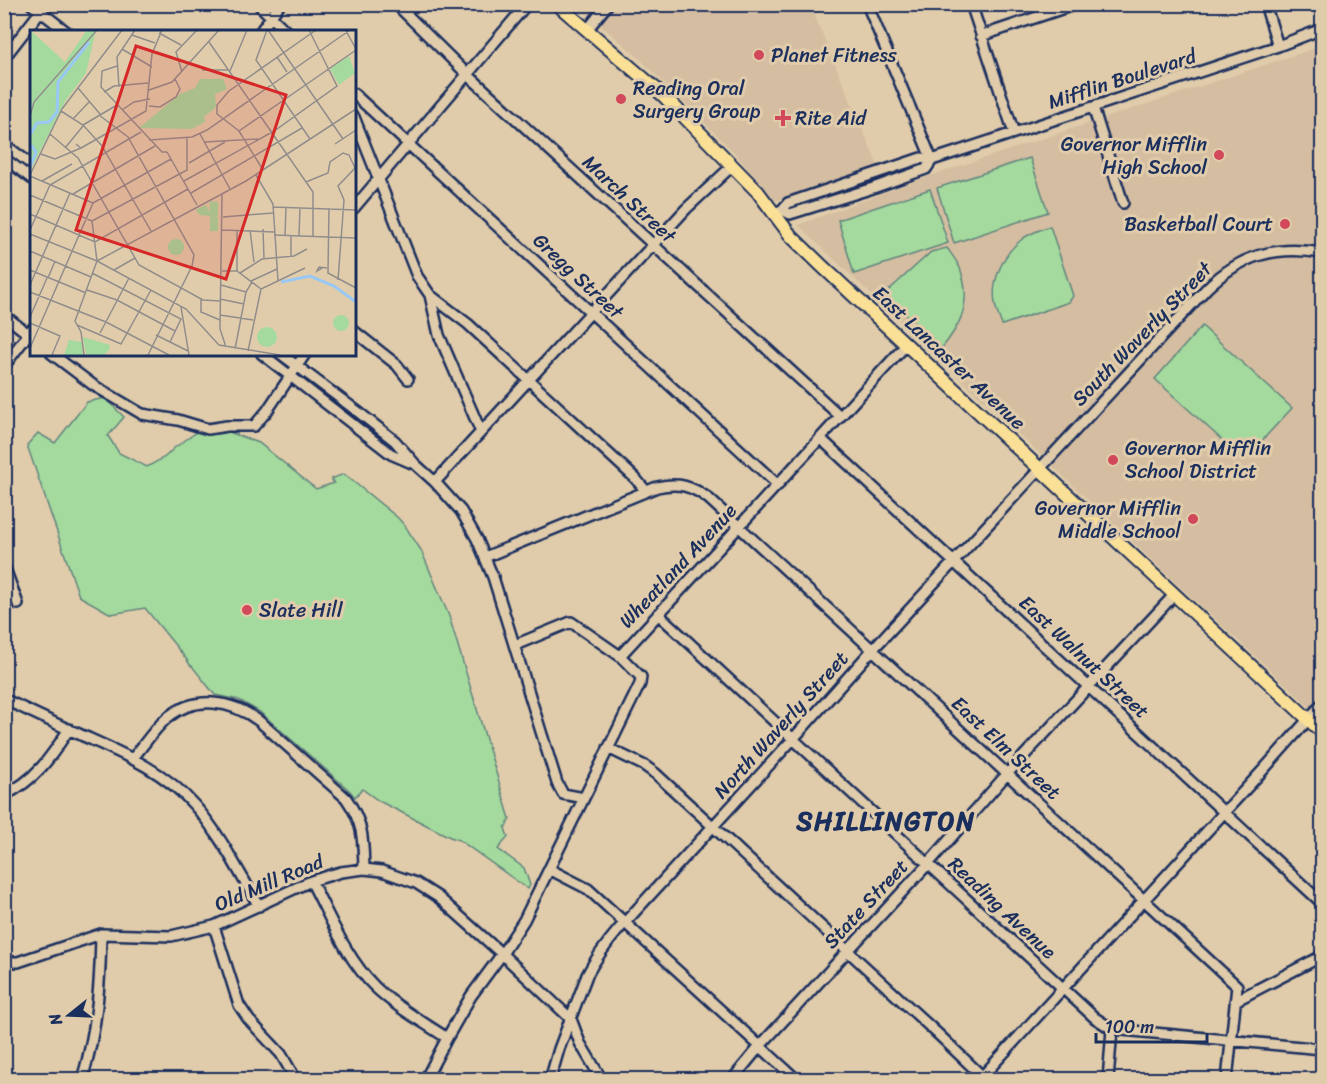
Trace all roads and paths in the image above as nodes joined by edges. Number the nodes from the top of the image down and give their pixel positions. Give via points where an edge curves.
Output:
1 (31, 4) edge
2 (258, 4) edge
3 (280, 4) edge
4 (396, 4) edge
5 (527, 4) edge
6 (557, 4) edge
7 (608, 4) edge
8 (867, 4) edge
9 (970, 4) edge
10 (1076, 4) edge
11 (1265, 4) edge
12 (43, 8) edge
13 (271, 17) junction
14 (1323, 29) edge
15 (65, 30) edge
16 (261, 30) edge
17 (285, 30) edge
18 (587, 30) junction
19 (981, 36) junction
20 (1278, 46) junction
21 (4, 58) edge
22 (467, 74) junction
23 (356, 96) edge
24 (1093, 107) junction
25 (356, 122) edge
26 (1014, 133) junction
27 (4, 144) edge
28 (408, 144) junction
29 (4, 158) edge
30 (932, 160) junction
31 (30, 164) edge
32 (732, 166) junction
33 (30, 178) edge
34 (378, 179) junction
35 (1123, 202) dead end
36 (356, 206) edge
37 (778, 212) junction
38 (653, 245) junction
39 (1323, 253) edge
40 (430, 295) junction
41 (591, 312) junction
42 (4, 315) edge
43 (30, 333) edge
44 (356, 333) edge
45 (906, 345) junction
46 (55, 356) edge
47 (265, 356) edge
48 (284, 356) edge
49 (304, 356) edge
50 (4, 366) edge
51 (298, 367) junction
52 (291, 376) junction
53 (408, 379) dead end
54 (529, 380) junction
55 (840, 416) junction
56 (481, 432) junction
57 (820, 438) junction
58 (414, 464) junction
59 (1039, 470) junction
60 (435, 482) junction
61 (778, 485) junction
62 (646, 491) junction
63 (739, 527) junction
64 (485, 556) junction
65 (954, 562) junction
66 (4, 566) edge
67 (1174, 594) junction
68 (18, 604) dead end
69 (658, 614) junction
70 (515, 645) junction
71 (873, 649) junction
72 (620, 656) junction
73 (1089, 686) junction
74 (4, 699) edge
75 (1323, 704) edge
76 (1309, 720) junction
77 (69, 729) junction
78 (1323, 732) edge
79 (793, 739) junction
80 (608, 748) junction
81 (133, 758) junction
82 (1007, 774) junction
83 (4, 795) edge
84 (584, 798) junction
85 (1224, 813) junction
86 (713, 827) junction
87 (928, 864) junction
88 (364, 869) junction
89 (549, 869) junction
90 (311, 881) junction
91 (1144, 901) junction
92 (1323, 903) edge
93 (259, 906) junction
94 (625, 922) junction
95 (214, 926) junction
96 (101, 934) junction
97 (848, 951) junction
98 (502, 954) junction
99 (1323, 956) edge
100 (4, 962) edge
101 (1063, 988) junction
102 (1235, 1001) junction
103 (571, 1019) junction
104 (1112, 1029) junction
105 (447, 1038) junction
106 (1231, 1040) junction
107 (760, 1046) junction
108 (1323, 1049) edge
109 (983, 1078) edge
110 (82, 1080) edge
111 (296, 1080) edge
112 (425, 1080) edge
113 (550, 1080) edge
114 (602, 1080) edge
115 (732, 1080) edge
116 (797, 1080) edge
117 (1108, 1080) edge
118 (1227, 1080) edge

1 - 12 street
2 - 13 street
3 - 13 street
4 - 22 street, March Street
5 - 22 street
6 - 18 main road, East Lancaster Avenue
7 - 18 street
8 - 30 street
9 - 19 street
10 - 19 street
11 - 20 street
12 - 15 street
12 - 21 street
13 - 16 street
13 - 17 street
14 - 20 street, Mifflin Boulevard
18 - 32 main road, East Lancaster Avenue via 664,96
19 - 26 street
20 - 24 street, Mifflin Boulevard
22 - 28 street
22 - 38 street, March Street
23 - 28 street, Gregg Street
24 - 26 street, Mifflin Boulevard
24 - 35 street
25 - 34 street
26 - 30 street, Mifflin Boulevard
27 - 31 street
28 - 34 street
28 - 41 street, Gregg Street
29 - 33 street
30 - 37 street, Mifflin Boulevard via 921,158 788,203
32 - 37 main road, East Lancaster Avenue
32 - 38 street
34 - 36 street
34 - 40 street via 417,276
37 - 45 main road, East Lancaster Avenue via 791,236
38 - 41 street
38 - 55 street, March Street
39 - 59 street, South Waverly Street via 1270,252 1228,270
40 - 54 street
40 - 56 street via 439,334
41 - 54 street
41 - 61 street, Gregg Street
42 - 43 street
43 - 50 street
44 - 53 street via 397,365
45 - 55 street, Wheatland Avenue
45 - 59 main road, East Lancaster Avenue
46 - 52 street via 142,414 208,429 254,426
47 - 52 street
48 - 51 street
49 - 51 street
51 - 52 street
51 - 58 street via 395,441
52 - 58 street via 392,454
54 - 56 street
54 - 62 street
55 - 57 street, Wheatland Avenue
56 - 60 street
57 - 61 street, Wheatland Avenue
57 - 65 street, East Walnut Street
58 - 60 street
59 - 65 street, North Waverly Street
59 - 67 main road, East Lancaster Avenue
60 - 64 street via 461,511
61 - 63 street, Wheatland Avenue
62 - 63 street, East Elm Street via 671,484 698,490
62 - 64 street, East Elm Street
63 - 69 street, Wheatland Avenue
63 - 71 street, East Elm Street
64 - 70 street
65 - 71 street, North Waverly Street
65 - 73 street, East Walnut Street
66 - 68 street
67 - 73 street, State Street
67 - 76 main road, East Lancaster Avenue
69 - 72 street, Wheatland Avenue
69 - 79 street, Reading Avenue
70 - 72 street via 571,622
70 - 84 street via 557,783 563,794
71 - 79 street, North Waverly Street
71 - 82 street, East Elm Street
72 - 80 street, Wheatland Avenue via 641,677
73 - 82 street, State Street
73 - 85 street, East Walnut Street
74 - 77 street
75 - 76 street
76 - 78 main road, East Lancaster Avenue
76 - 85 street
77 - 81 street
77 - 83 street via 36,775
79 - 86 street, North Waverly Street
79 - 87 street, Reading Avenue
80 - 84 street, Wheatland Avenue
80 - 86 street via 645,765
81 - 88 street via 166,719 185,708 216,703 246,711 346,798 362,829
81 - 93 street via 167,779 195,805
82 - 87 street, State Street
82 - 91 street, East Elm Street
84 - 89 street, Wheatland Avenue
85 - 91 street
85 - 92 street, East Walnut Street
86 - 94 street, North Waverly Street
86 - 97 street
87 - 97 street, State Street
87 - 101 street, Reading Avenue
88 - 90 street, Old Mill Road
88 - 98 street, Old Mill Road via 416,883 438,897
89 - 94 street via 588,889
89 - 98 street, Wheatland Avenue
90 - 93 street, Old Mill Road
90 - 105 street via 352,960 368,980 391,1001
91 - 101 street
91 - 102 street, East Elm Street via 1237,986
93 - 95 street, Old Mill Road
94 - 103 street, North Waverly Street via 593,964
94 - 107 street
95 - 96 street, Old Mill Road via 171,936
95 - 111 street via 239,1005 281,1054
96 - 100 street, Old Mill Road via 18,962
96 - 110 street via 97,1009
97 - 107 street, State Street
97 - 109 street
98 - 103 street, Old Mill Road
98 - 105 street, Wheatland Avenue
99 - 102 street
101 - 104 street, Reading Avenue
101 - 109 street
102 - 106 street
103 - 113 street, North Waverly Street
103 - 114 street
104 - 106 street
104 - 117 street
105 - 112 street, Wheatland Avenue
106 - 108 street
106 - 118 street
107 - 115 street, State Street
107 - 116 street

